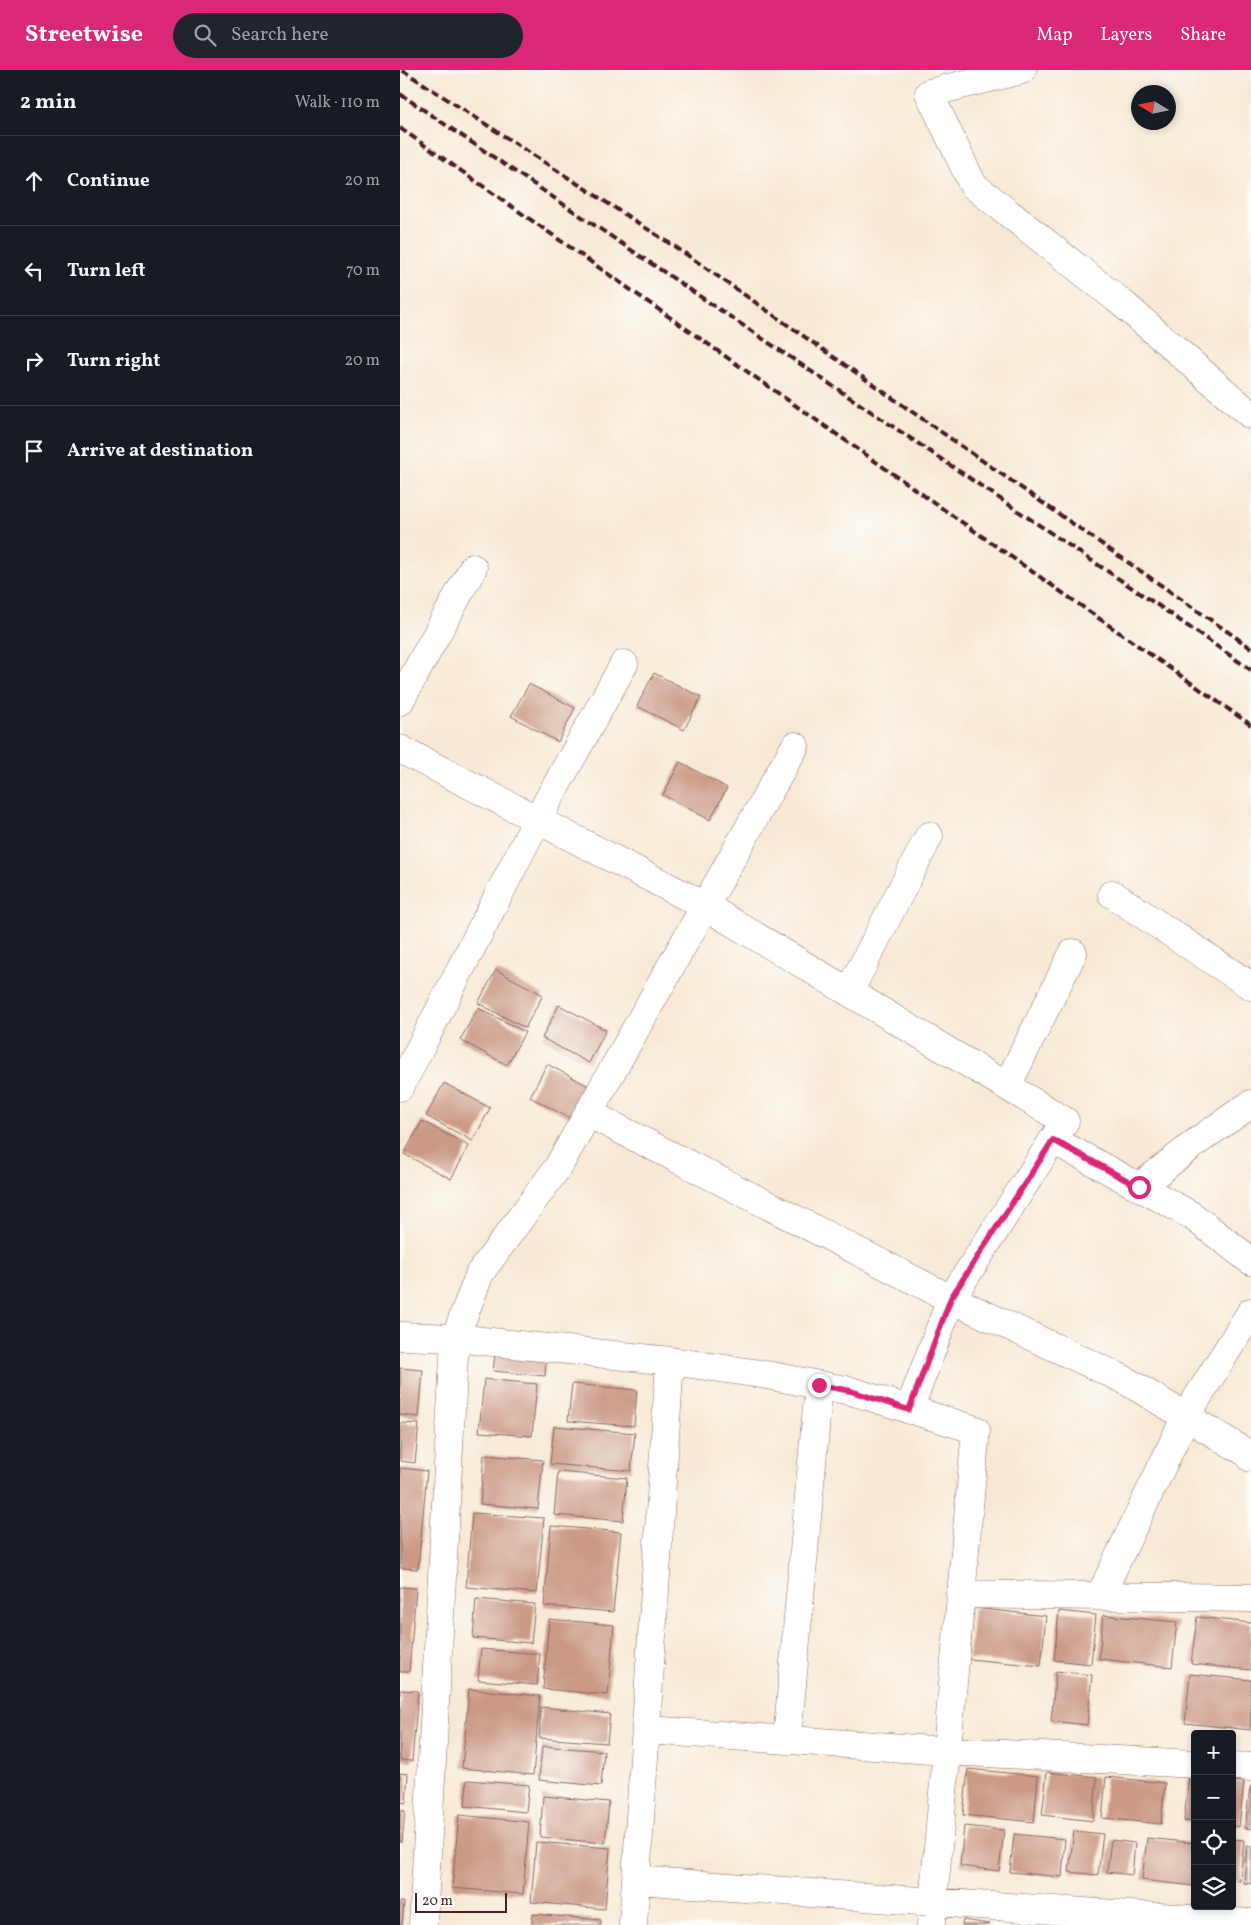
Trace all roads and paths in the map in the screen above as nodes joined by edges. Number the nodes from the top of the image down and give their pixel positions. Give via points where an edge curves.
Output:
1 (1022, 70) edge
2 (1251, 414) edge
3 (473, 568) dead end
4 (624, 664) dead end
5 (400, 701) edge
6 (795, 746) dead end
7 (400, 750) edge
8 (537, 820) junction
9 (929, 836) dead end
10 (1112, 894) dead end
11 (705, 906) junction
12 (1073, 953) dead end
13 (1251, 986) edge
14 (849, 992) junction
15 (1007, 1086) junction
16 (400, 1087) edge
17 (1251, 1104) edge
18 (588, 1113) junction
19 (1053, 1140) junction
20 (1139, 1187) junction
21 (1251, 1261) edge
22 (951, 1298) junction
23 (1251, 1312) edge
24 (400, 1336) edge
25 (454, 1338) junction
26 (670, 1361) junction
27 (819, 1385) junction
28 (909, 1410) junction
29 (1186, 1416) junction
30 (1251, 1458) edge
31 (960, 1594) junction
32 (1100, 1596) junction
33 (1251, 1598) edge
34 (647, 1730) junction
35 (787, 1740) junction
36 (946, 1751) junction
37 (1191, 1764) edge
38 (1236, 1766) edge
39 (1251, 1767) edge
40 (637, 1880) junction
41 (932, 1914) edge
42 (1251, 1923) edge
43 (422, 1925) edge
44 (634, 1925) edge

1 - 2 street via 930,93 974,185 1122,303
3 - 5 street
4 - 8 street
6 - 11 street
7 - 8 street
8 - 11 street
8 - 16 street
9 - 14 street
10 - 13 street
11 - 14 street
11 - 18 street
12 - 15 street
14 - 15 street
15 - 19 street via 1065,1121
17 - 20 street
18 - 22 street
18 - 25 street via 558,1168 480,1273
19 - 20 street
19 - 22 street
20 - 21 street via 1191,1216
22 - 28 street
22 - 29 street via 1123,1380
23 - 29 street
24 - 25 street
25 - 26 street
25 - 43 street
26 - 27 street
26 - 34 street
27 - 28 street via 851,1391
27 - 35 street
28 - 31 street via 976,1430
29 - 30 street
29 - 32 street
31 - 32 street
31 - 36 street
32 - 33 street
34 - 35 street
34 - 40 street
35 - 36 street
36 - 37 street
36 - 41 street
38 - 39 street
40 - 41 street
40 - 44 street
41 - 42 street

